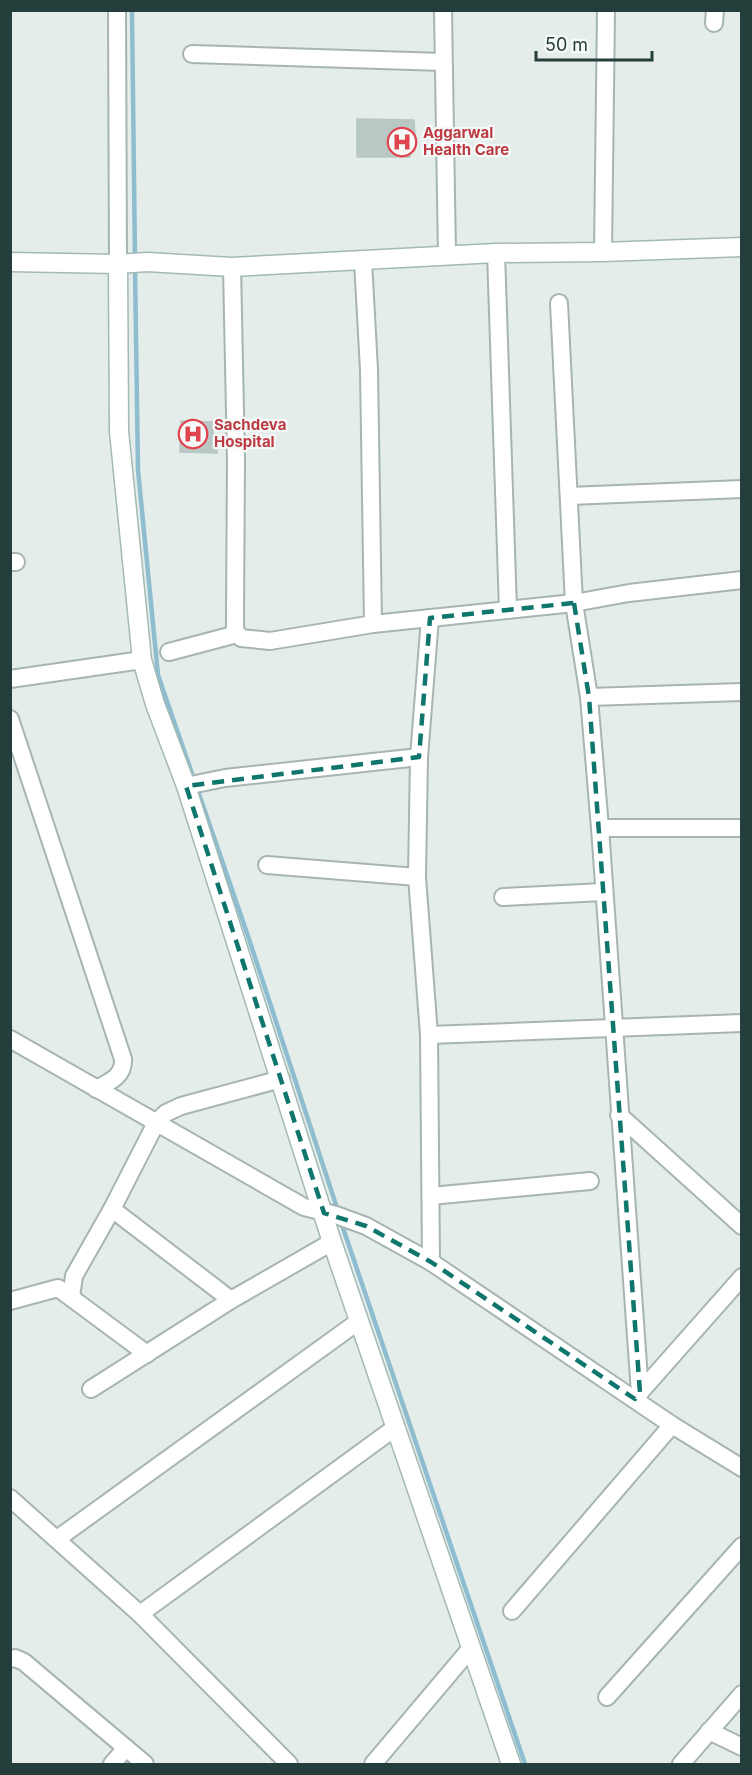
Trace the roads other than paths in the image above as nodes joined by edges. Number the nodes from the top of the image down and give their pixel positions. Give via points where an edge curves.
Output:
1 (117, 10) edge
2 (443, 10) edge
3 (606, 10) edge
4 (192, 54) dead end
5 (443, 62) junction
6 (741, 247) edge
7 (603, 252) junction
8 (496, 254) junction
9 (447, 256) junction
10 (363, 261) junction
11 (10, 262) edge
12 (123, 263) junction
13 (232, 267) junction
14 (559, 303) dead end
15 (741, 489) edge
16 (569, 496) junction
17 (741, 580) edge
18 (574, 603) junction
19 (508, 610) junction
20 (430, 618) junction
21 (373, 624) junction
22 (237, 634) junction
23 (169, 652) dead end
24 (142, 660) junction
25 (10, 679) edge
26 (741, 692) edge
27 (589, 697) junction
28 (10, 719) edge
29 (419, 757) junction
30 (190, 785) junction
31 (600, 828) junction
32 (741, 828) edge
33 (267, 865) dead end
34 (417, 877) junction
35 (603, 892) junction
36 (503, 897) dead end
37 (741, 1023) edge
38 (613, 1027) junction
39 (429, 1035) junction
40 (10, 1039) edge
41 (281, 1079) junction
42 (96, 1089) junction
43 (620, 1115) junction
44 (156, 1123) junction
45 (590, 1181) dead end
46 (431, 1196) junction
47 (112, 1209) junction
48 (330, 1214) junction
49 (741, 1226) edge
50 (333, 1242) junction
51 (430, 1263) junction
52 (741, 1277) edge
53 (71, 1297) junction
54 (231, 1300) junction
55 (10, 1301) edge
56 (359, 1321) junction
57 (147, 1354) junction
58 (91, 1389) dead end
59 (638, 1396) junction
60 (672, 1425) junction
61 (396, 1427) junction
62 (741, 1468) edge
63 (10, 1498) edge
64 (57, 1539) junction
65 (741, 1546) edge
66 (512, 1611) dead end
67 (140, 1614) junction
68 (471, 1648) junction
69 (10, 1659) edge
70 (741, 1694) edge
71 (607, 1697) dead end
72 (709, 1731) junction
73 (741, 1747) edge
74 (126, 1748) junction
75 (112, 1764) edge
76 (146, 1764) edge
77 (289, 1764) edge
78 (373, 1764) edge
79 (511, 1764) edge
80 (681, 1764) edge

1 - 12 street
2 - 5 street
3 - 7 street
4 - 5 street
5 - 9 street
6 - 7 street
7 - 8 street
8 - 9 street
8 - 19 street
9 - 10 street
10 - 13 street
10 - 21 street
11 - 12 street
12 - 13 street
12 - 24 street via 119,431
13 - 22 street
14 - 16 street
15 - 16 street
16 - 18 street
17 - 18 street
18 - 19 street
18 - 27 street
19 - 20 street
20 - 21 street
20 - 29 street
21 - 22 street via 270,641
22 - 23 street
24 - 25 street
24 - 30 street via 155,704
26 - 27 street
27 - 31 street
28 - 42 street via 123,1059 118,1076
29 - 30 street
29 - 34 street
30 - 41 street
31 - 32 street
31 - 35 street
33 - 34 street
34 - 39 street
35 - 36 street
35 - 38 street
37 - 38 street
38 - 39 street
38 - 43 street
39 - 46 street
40 - 42 street
41 - 44 street via 181,1106
41 - 48 street
42 - 44 street
43 - 49 street
43 - 59 street
44 - 47 street
44 - 48 street via 304,1207
45 - 46 street
46 - 51 street
47 - 53 street via 74,1276
47 - 54 street
48 - 50 street
48 - 51 street via 366,1226
50 - 54 street
50 - 56 street
51 - 59 street
52 - 59 street
53 - 55 street via 58,1288
53 - 57 street
54 - 57 street
56 - 61 street
56 - 64 street
57 - 58 street
59 - 60 street
60 - 62 street
60 - 66 street
61 - 67 street
61 - 68 street
63 - 64 street
64 - 67 street
65 - 71 street
67 - 77 street
68 - 78 street
68 - 79 street
69 - 74 street via 24,1662
70 - 72 street
72 - 73 street
72 - 80 street
74 - 75 street
74 - 76 street

